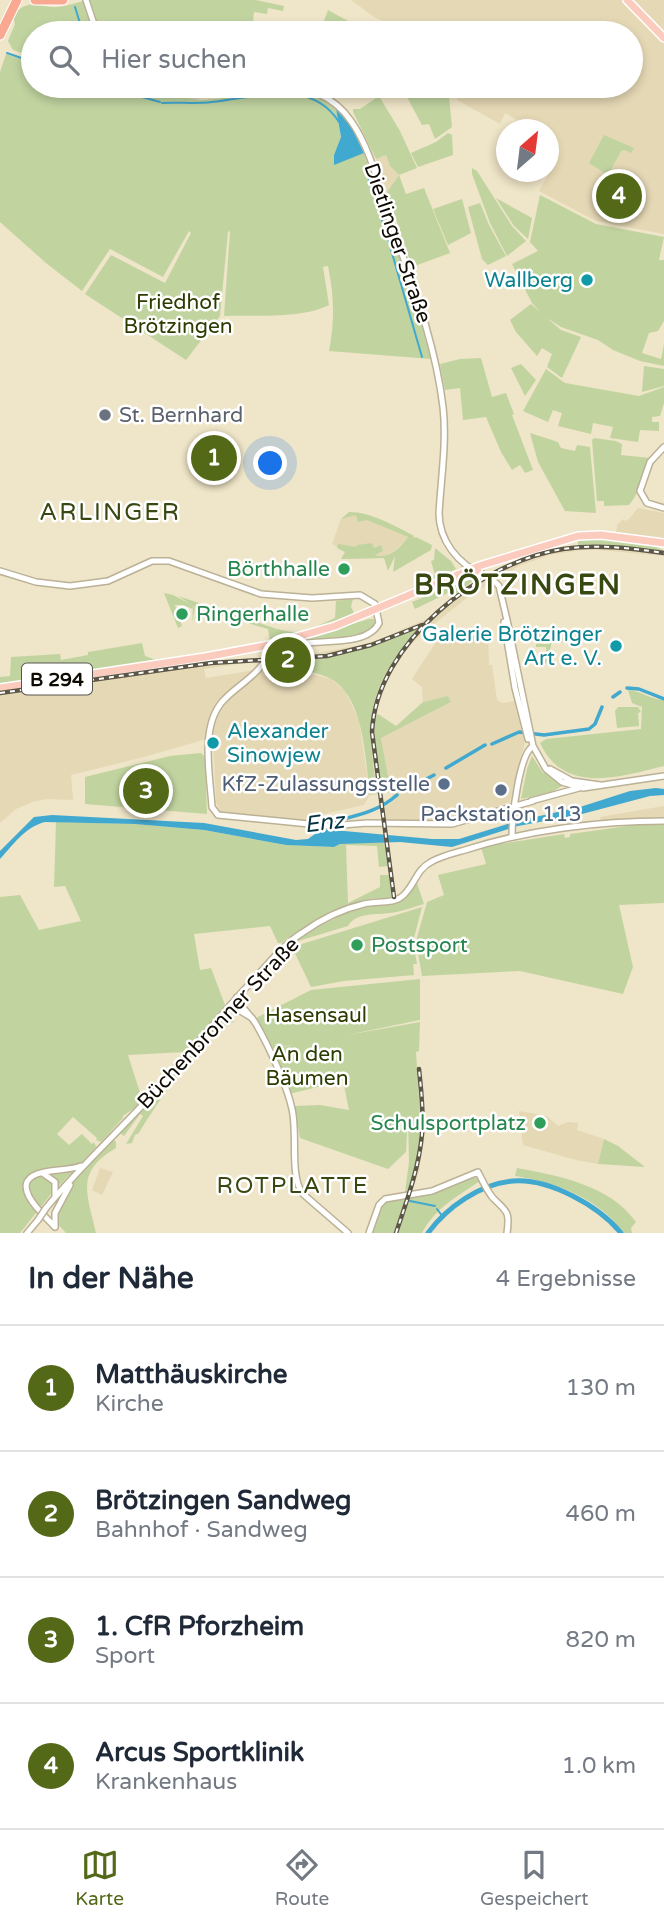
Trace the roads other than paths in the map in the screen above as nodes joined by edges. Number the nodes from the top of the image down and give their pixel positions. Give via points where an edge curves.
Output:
1 (17, 0) edge
2 (34, 0) edge
3 (63, 0) edge
4 (86, 0) edge
5 (626, 0) edge
6 (48, 1) edge
7 (12, 10) junction
8 (93, 21) edge
9 (0, 35) edge
10 (664, 38) edge
11 (326, 98) edge
12 (664, 447) edge
13 (664, 508) edge
14 (664, 545) edge
15 (460, 560) junction
16 (0, 570) edge
17 (477, 573) junction
18 (457, 575) junction
19 (491, 581) tunnel mouth
20 (422, 590) junction
21 (376, 610) junction
22 (273, 651) tunnel mouth
23 (261, 667) tunnel mouth
24 (0, 688) edge
25 (533, 746) junction
26 (545, 765) junction
27 (664, 776) edge
28 (569, 785) junction
29 (579, 785) junction
30 (552, 796) junction
31 (514, 808) junction
32 (664, 821) edge
33 (512, 833) junction
34 (235, 999) junction
35 (239, 1010) junction
36 (222, 1013) junction
37 (251, 1018) junction
38 (84, 1165) junction
39 (41, 1173) junction
40 (76, 1174) junction
41 (54, 1199) junction
42 (27, 1233) edge
43 (348, 1233) edge
44 (369, 1233) edge
45 (507, 1233) edge

1 - 7 highway
2 - 6 highway
2 - 7 highway
3 - 6 highway
4 - 8 main road
5 - 10 main road
7 - 9 highway
11 - 15 main road, Dietlinger Straße via 352,122 368,153 432,344 444,417 439,519 448,546
12 - 13 main road via 653,457 640,489 649,504
14 - 17 main road, B 294 via 583,535 494,562
15 - 17 main road, Dietlinger Straße
15 - 18 main road
16 - 21 main road via 36,582 71,586 108,581 144,563 163,560 261,594 312,598 354,594 366,597
17 - 18 main road, B 294
17 - 20 main road, B 294
18 - 20 main road, B 294
19 - 25 main road via 499,589
20 - 21 main road, B 294
21 - 22 main road via 378,626 366,636 300,643
21 - 24 main road, B 294 via 319,631 241,651
23 - 31 main road via 223,701 210,727 212,807 218,815 329,826 452,824
25 - 26 main road
25 - 31 main road via 526,752
26 - 28 main road
26 - 29 main road
27 - 29 main road
28 - 29 main road
28 - 30 main road
29 - 30 main road
30 - 31 main road
31 - 33 main road
32 - 33 main road, Büchenbronner Straße
33 - 34 main road, Büchenbronner Straße via 431,862 398,899 362,904 316,924 283,948
34 - 35 main road
34 - 36 main road, Büchenbronner Straße
34 - 37 main road
35 - 36 main road
35 - 37 main road
36 - 38 main road, Büchenbronner Straße
37 - 43 main road via 291,1104 298,1186
38 - 39 main road
38 - 40 main road, Büchenbronner Straße
39 - 40 main road via 30,1179 27,1193 55,1227 55,1213
39 - 41 main road via 55,1182
40 - 41 main road, Büchenbronner Straße
41 - 42 main road, Büchenbronner Straße, bridge
44 - 45 main road via 385,1199 432,1191 478,1172 508,1214

